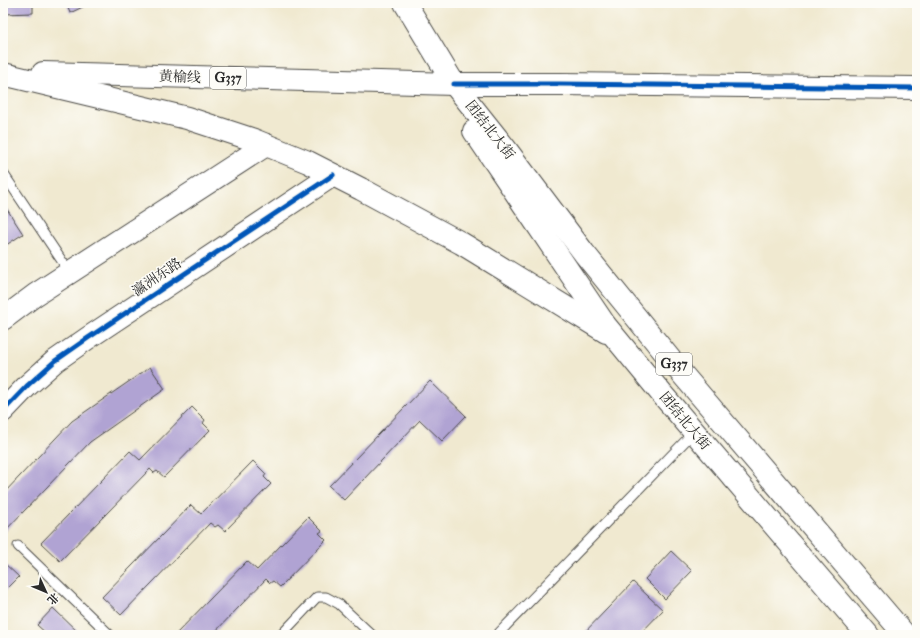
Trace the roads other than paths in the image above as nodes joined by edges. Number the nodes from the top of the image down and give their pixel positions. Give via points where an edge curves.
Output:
1 (405, 3) edge
2 (3, 73) edge
3 (454, 84) junction
4 (917, 88) edge
5 (266, 145) junction
6 (3, 173) edge
7 (333, 175) junction
8 (70, 272) junction
9 (3, 319) edge
10 (615, 337) junction
11 (3, 411) edge
12 (694, 432) junction
13 (18, 546) dead end
14 (110, 635) edge
15 (281, 635) edge
16 (372, 635) edge
17 (497, 635) edge
18 (868, 635) edge
19 (905, 635) edge

1 - 3 main road
2 - 3 main road, 黄榆线 / G337
2 - 5 main road, G337 via 187,118
3 - 4 main road, 黄榆线
3 - 10 main road, 团结北大街 via 470,124 605,326
3 - 19 main road, 团结北大街 / G337 via 584,253 678,369
5 - 7 main road, G337
5 - 8 main road
6 - 8 lane
7 - 10 main road, G337 via 461,243
7 - 11 main road, 瀛洲东路 via 55,361
8 - 9 main road
10 - 12 main road, 团结北大街 / G337
12 - 17 lane
12 - 18 main road, 团结北大街 / G337
13 - 14 lane
15 - 16 lane via 317,597 326,597 339,604

